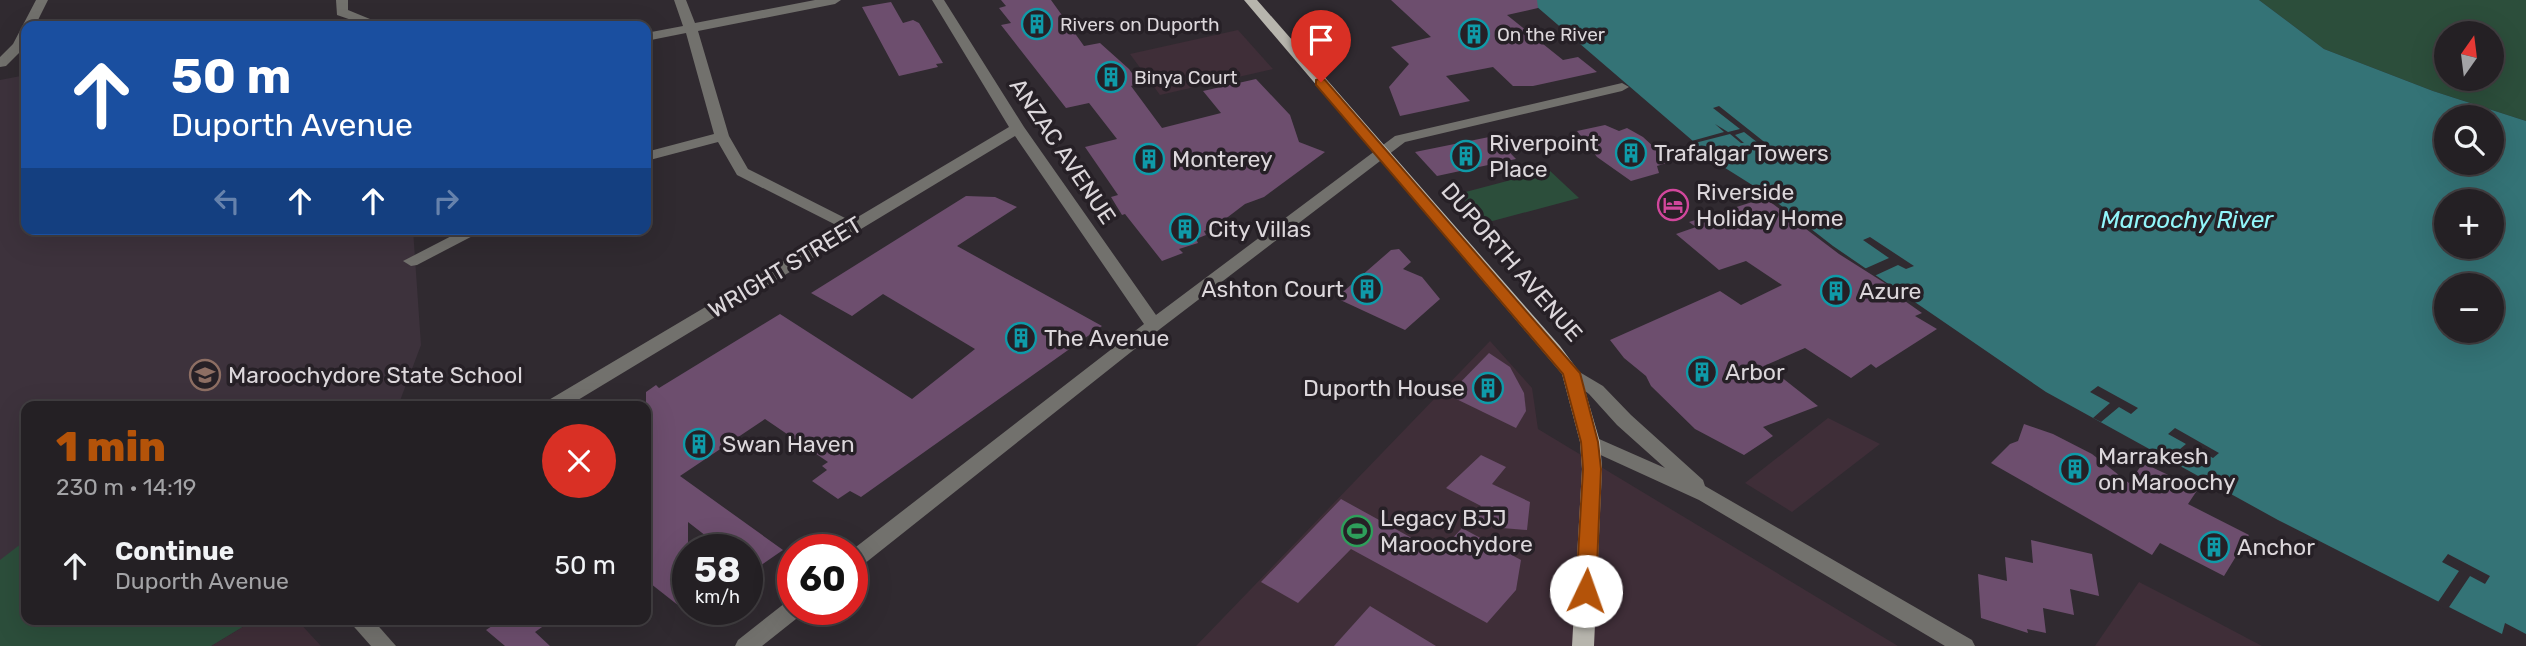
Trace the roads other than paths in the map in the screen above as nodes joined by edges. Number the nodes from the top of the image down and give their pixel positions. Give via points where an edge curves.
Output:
1 (42, 0) edge
2 (342, 0) edge
3 (680, 0) edge
4 (835, 0) edge
5 (938, 0) edge
6 (1250, 0) edge
7 (31, 21) edge
8 (366, 21) edge
9 (691, 29) junction
10 (651, 36) edge
11 (21, 42) edge
12 (1, 63) edge
13 (1622, 88) dead end
14 (1017, 128) junction
15 (722, 136) junction
16 (1382, 152) junction
17 (651, 156) edge
18 (852, 226) junction
19 (465, 235) edge
20 (411, 261) dead end
21 (1154, 325) junction
22 (1571, 373) junction
23 (562, 401) edge
24 (1590, 442) junction
25 (1706, 495) junction
26 (868, 549) edge
27 (777, 622) edge
28 (364, 625) edge
29 (385, 646) edge
30 (746, 646) edge
31 (1583, 646) edge
32 (1964, 646) edge

1 - 7 street
2 - 8 street via 342,12
3 - 9 street
4 - 9 street
5 - 14 street, ANZAC AVENUE
6 - 16 main road, DUPORTH AVENUE
9 - 10 street
9 - 15 street
11 - 12 street
13 - 16 street via 1400,139
14 - 18 street, WRIGHT STREET
14 - 21 street, ANZAC AVENUE
15 - 17 street
15 - 18 street via 742,172
16 - 21 street
16 - 22 main road, DUPORTH AVENUE
18 - 23 street, WRIGHT STREET
19 - 20 street
21 - 26 street
22 - 24 main road, DUPORTH AVENUE
22 - 25 street via 1597,390
24 - 25 street
24 - 31 main road, DUPORTH AVENUE
25 - 32 street
27 - 30 street
28 - 29 street

